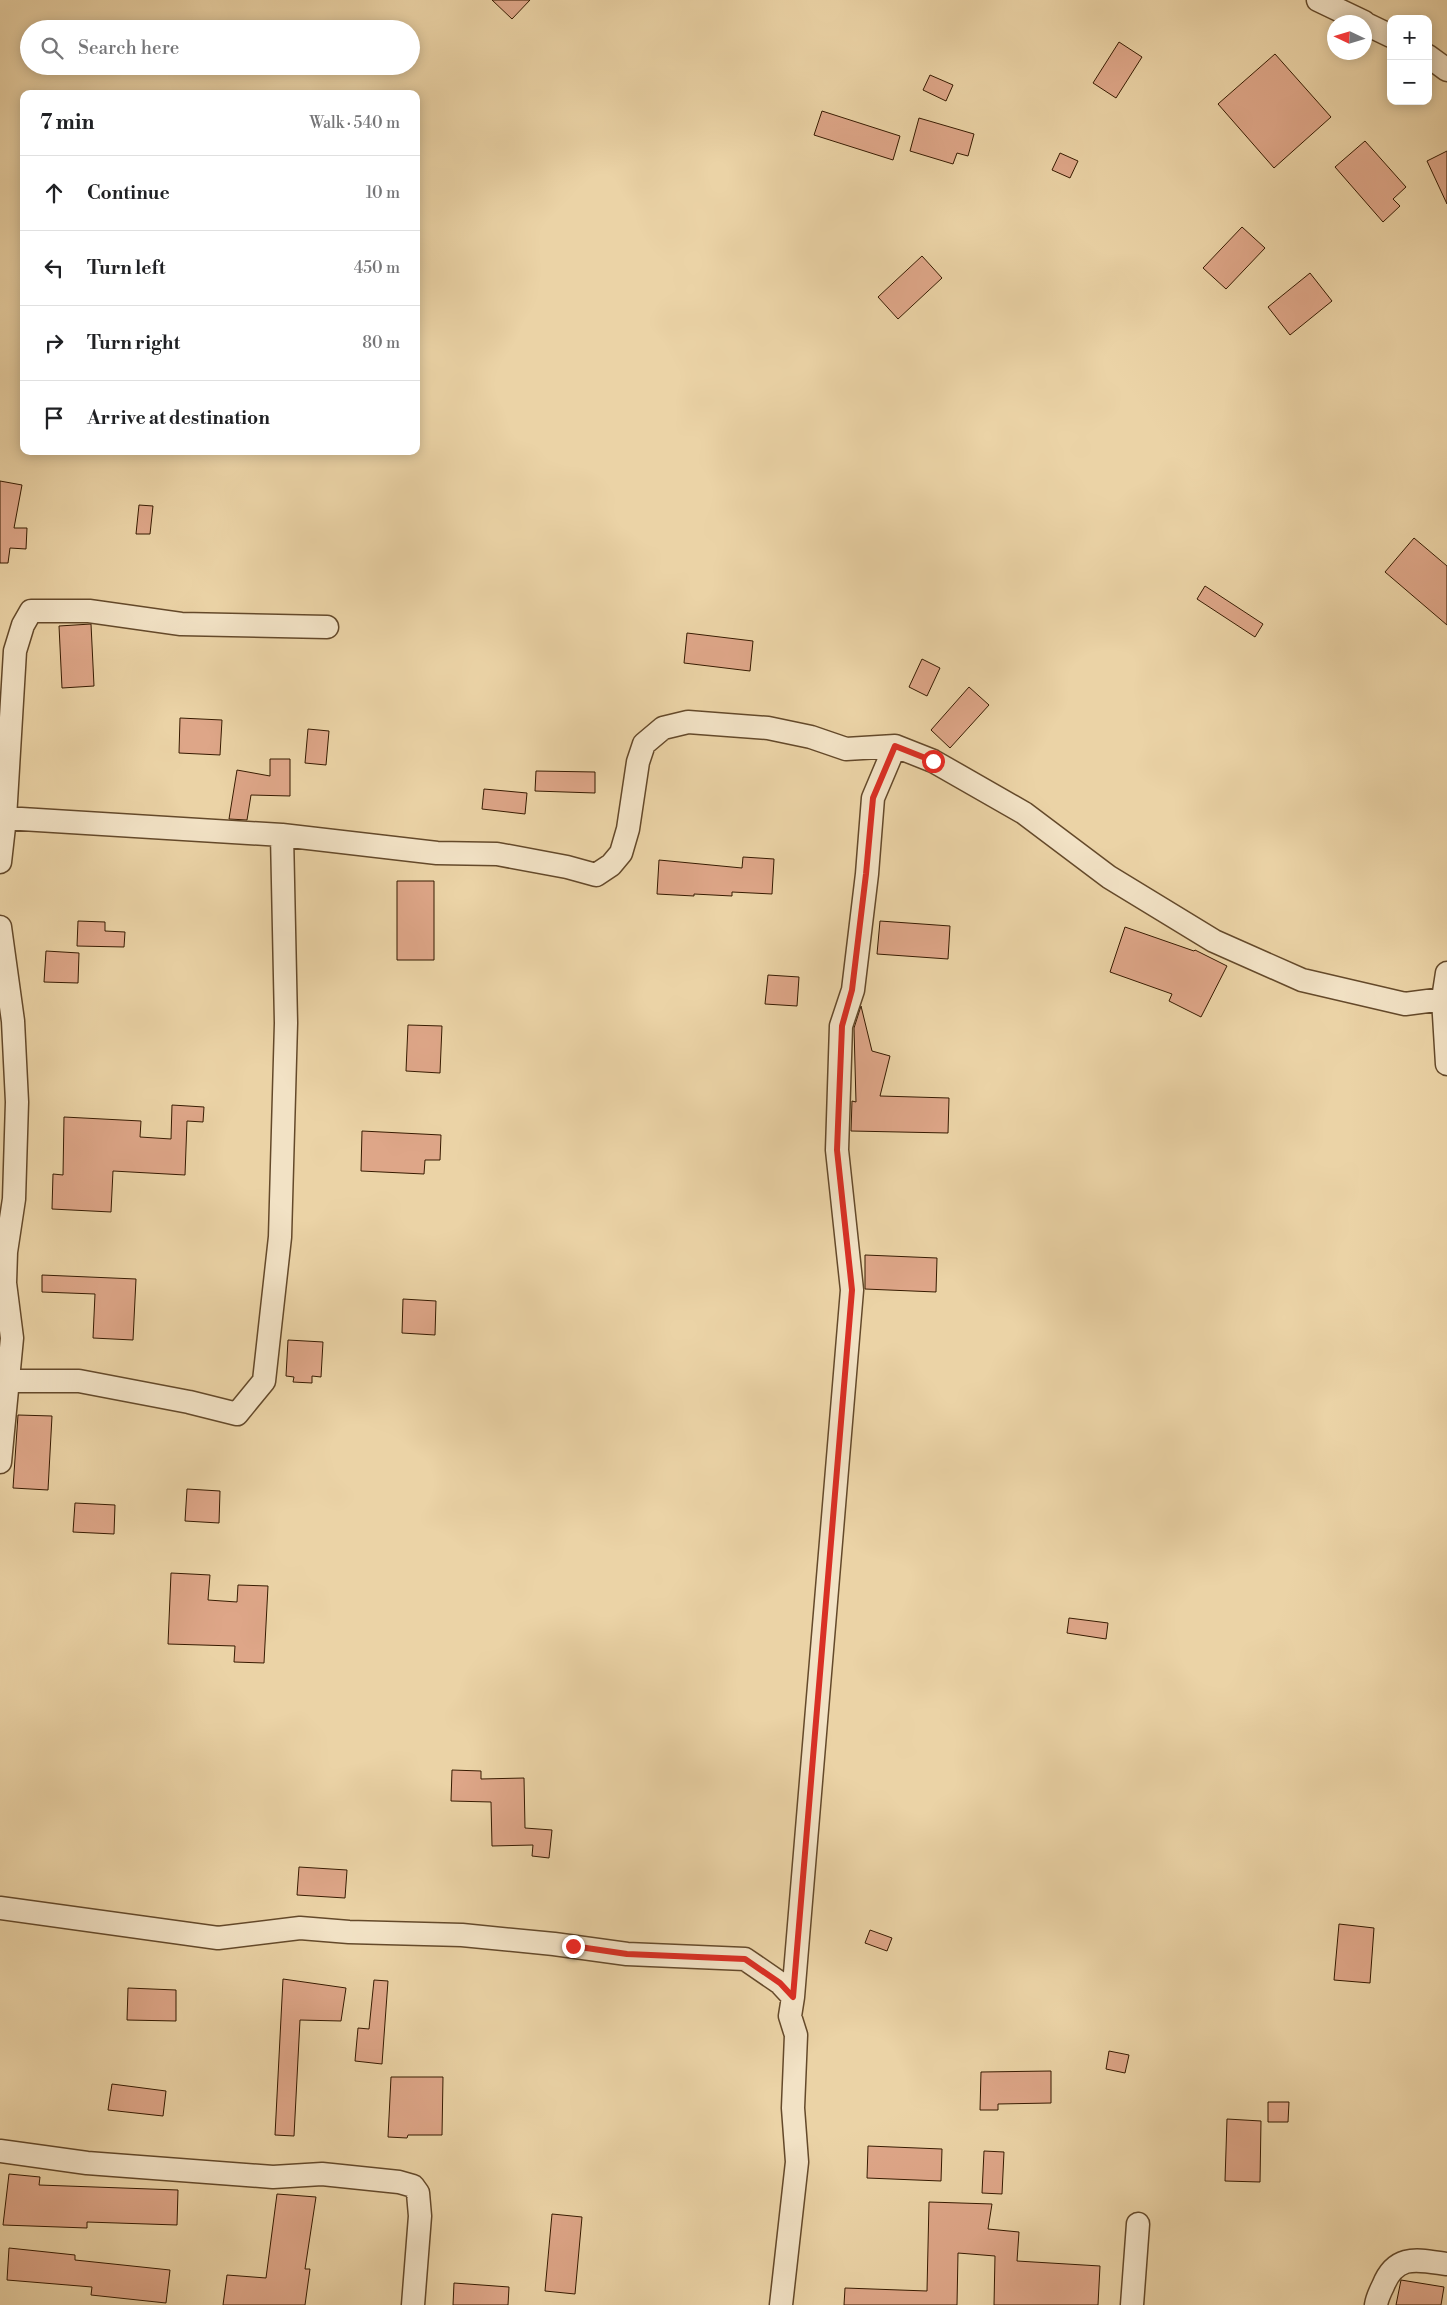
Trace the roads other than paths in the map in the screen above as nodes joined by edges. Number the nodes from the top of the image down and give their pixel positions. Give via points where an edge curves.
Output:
1 (1318, 0) edge
2 (1348, 15) edge
3 (1372, 27) edge
4 (1387, 34) edge
5 (1432, 59) edge
6 (1447, 70) edge
7 (327, 626) dead end
8 (895, 746) junction
9 (5, 818) junction
10 (282, 835) junction
11 (0, 862) edge
12 (0, 927) edge
13 (1447, 973) edge
14 (1443, 999) junction
15 (7, 1064) edge
16 (1447, 1064) edge
17 (7, 1381) junction
18 (0, 1462) edge
19 (0, 1908) edge
20 (793, 1997) junction
21 (0, 2151) edge
22 (1138, 2224) dead end
23 (1447, 2264) edge
24 (413, 2305) edge
25 (781, 2305) edge
26 (1132, 2305) edge
27 (1376, 2305) edge

1 - 2 street
3 - 4 street
5 - 6 street
7 - 9 street via 182,624 89,611 31,611 15,651
8 - 10 street via 846,749 810,737 759,727 688,722 663,728 644,744 621,853 611,866 596,875 497,854 437,853
8 - 14 street via 933,761 1024,813 1109,877 1214,940 1302,980 1405,1004
8 - 20 street via 873,798 852,990 842,1026 837,1150 852,1290
9 - 10 street
9 - 11 street
10 - 17 street via 286,1023 280,1238 264,1381 237,1414 79,1381
12 - 15 street via 13,1021
13 - 14 street
14 - 16 street
15 - 17 street via 17,1102 14,1199 4,1283 12,1338
17 - 18 street
19 - 20 street via 218,1938 300,1928 462,1936 627,1954 745,1959 780,1983
20 - 25 street via 790,2016 796,2035 793,2108 796,2162
21 - 24 street via 87,2163 273,2177 322,2174 413,2186 418,2193 420,2216
22 - 26 street
23 - 27 street via 1409,2260 1396,2264 1386,2278

